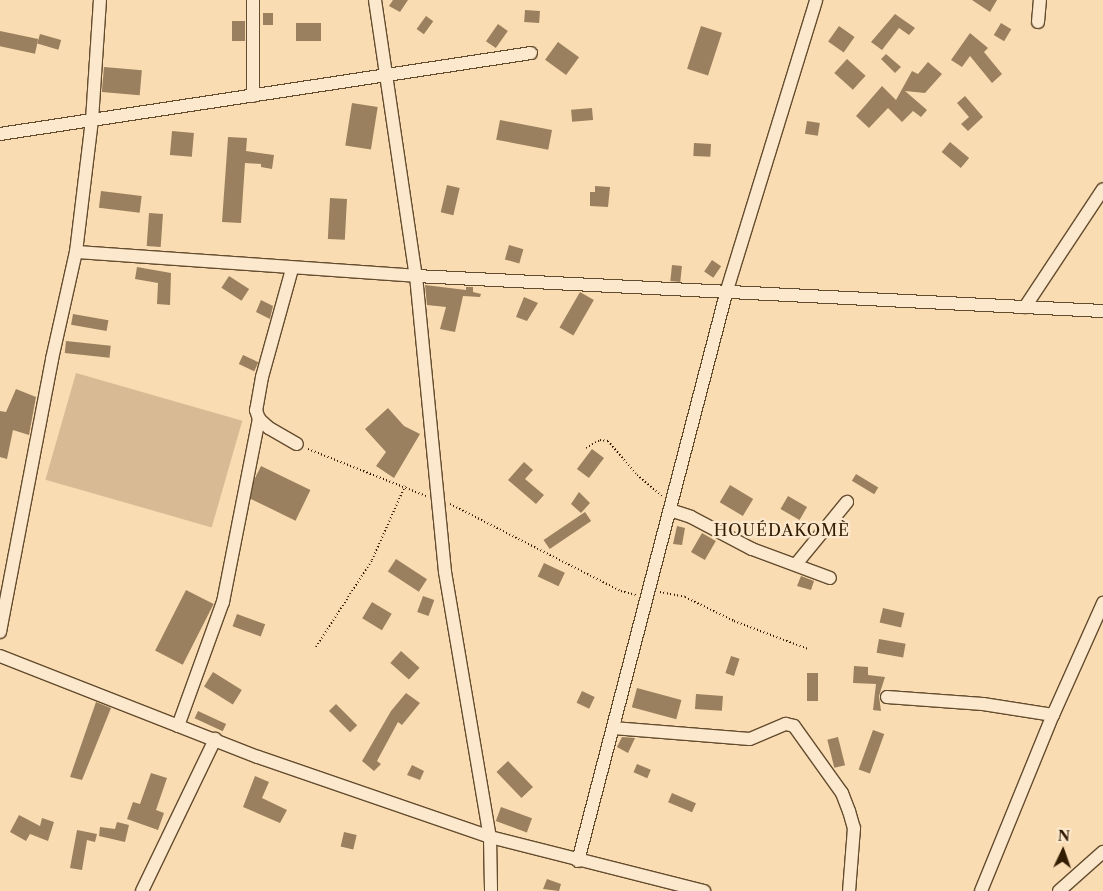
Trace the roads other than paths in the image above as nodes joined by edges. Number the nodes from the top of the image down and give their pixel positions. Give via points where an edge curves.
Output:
1 (100, 0) edge
2 (253, 0) edge
3 (375, 0) edge
4 (816, 0) edge
5 (1040, 0) edge
6 (1038, 22) dead end
7 (531, 54) dead end
8 (384, 76) junction
9 (253, 96) junction
10 (92, 120) junction
11 (0, 134) edge
12 (1103, 189) edge
13 (76, 252) junction
14 (292, 269) junction
15 (416, 276) junction
16 (727, 290) junction
17 (1025, 307) junction
18 (1103, 311) edge
19 (259, 419) junction
20 (296, 444) road end
21 (847, 502) dead end
22 (670, 510) junction
23 (797, 564) junction
24 (830, 578) dead end
25 (1103, 603) edge
26 (0, 632) edge
27 (0, 656) edge
28 (887, 697) dead end
29 (1053, 715) junction
30 (178, 726) junction
31 (613, 728) junction
32 (215, 739) junction
33 (490, 837) junction
34 (1103, 852) edge
35 (578, 861) junction
36 (656, 886) edge
37 (142, 891) edge
38 (491, 891) edge
39 (704, 891) edge
40 (849, 891) edge
41 (981, 891) edge
42 (1058, 891) edge

1 - 10 street
2 - 9 street
3 - 8 street
4 - 16 street
5 - 6 street
7 - 8 street
8 - 9 street
8 - 15 street
9 - 10 street
10 - 11 street
10 - 13 street
12 - 17 street
13 - 14 street
13 - 26 street via 52,359
14 - 15 street
14 - 19 street via 256,402
15 - 16 street
15 - 33 street via 457,657 470,708
16 - 17 street
16 - 22 street
17 - 18 street
19 - 20 street
19 - 30 street via 223,602
21 - 23 street
22 - 23 street via 752,549
22 - 31 street
23 - 24 street
25 - 29 street
27 - 30 street
28 - 29 street via 983,704
29 - 41 street
30 - 32 street
31 - 35 street
31 - 40 street via 750,739 786,724 794,726 842,793 849,811 854,828
32 - 33 street
32 - 37 street
33 - 35 street
33 - 38 street
34 - 42 street
35 - 36 street
36 - 39 street

